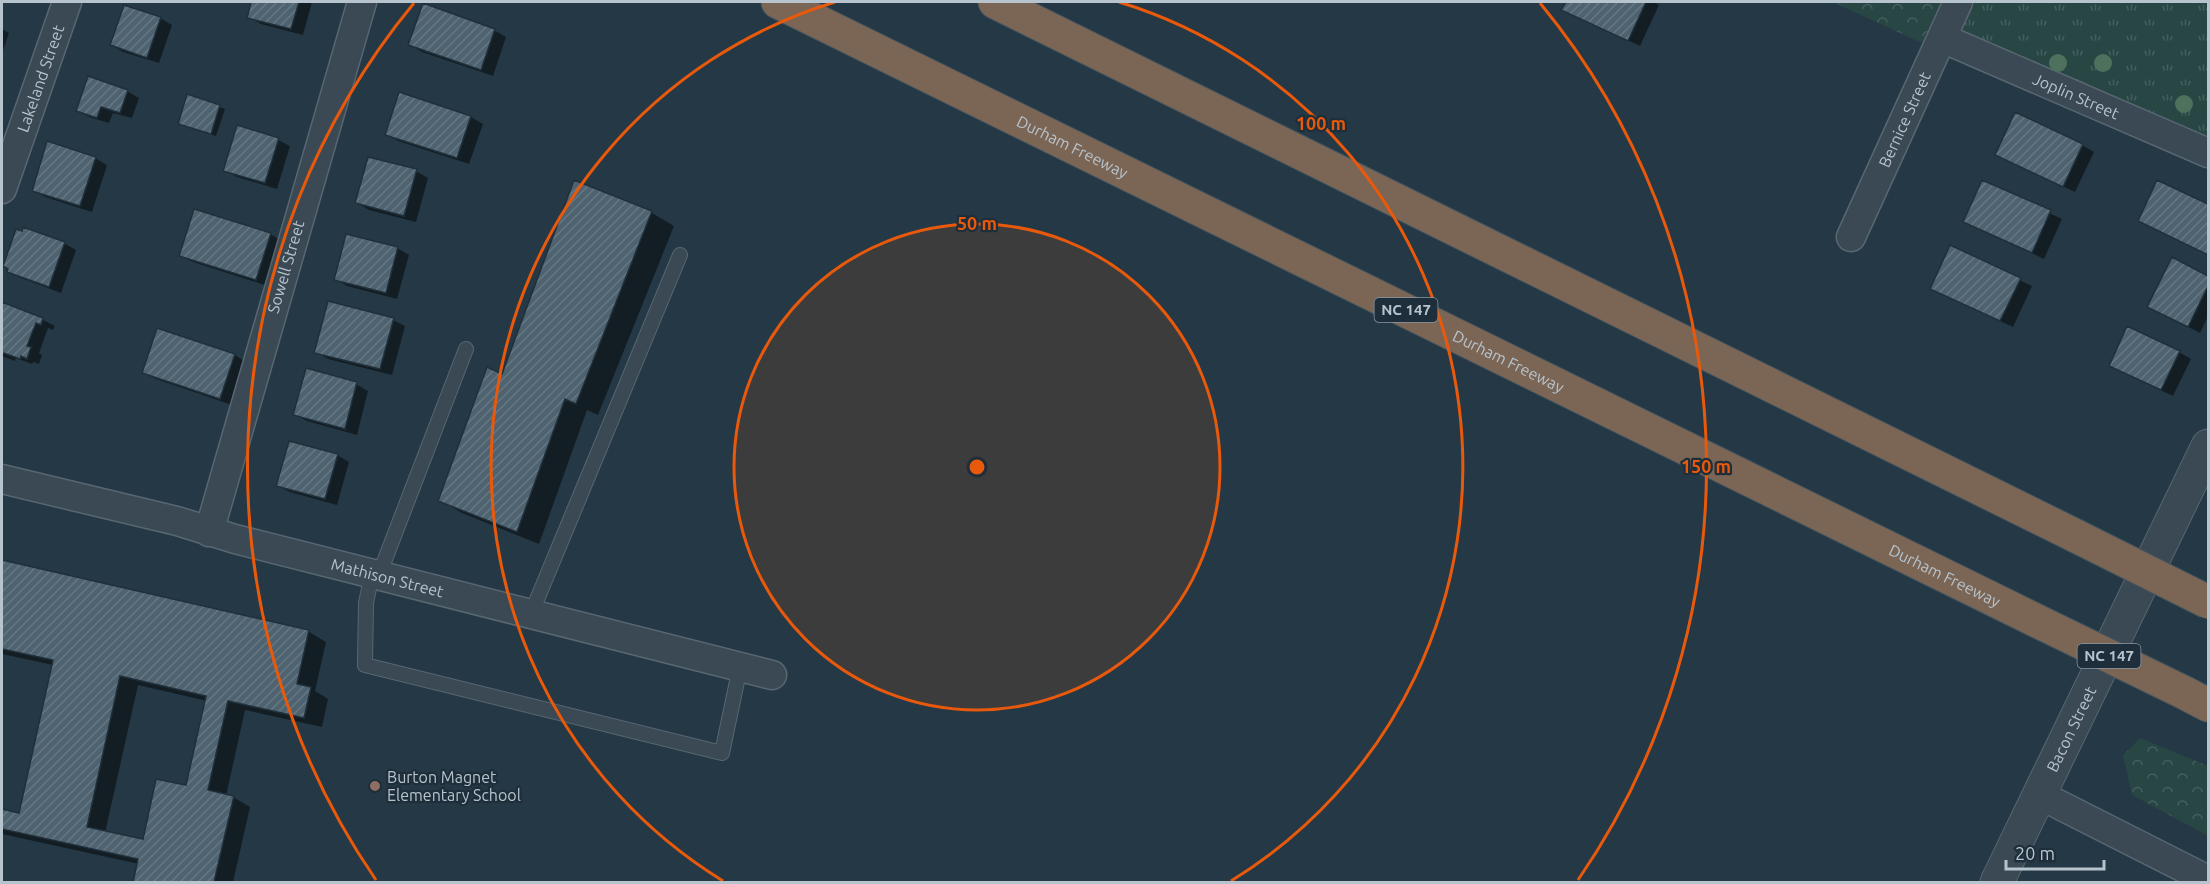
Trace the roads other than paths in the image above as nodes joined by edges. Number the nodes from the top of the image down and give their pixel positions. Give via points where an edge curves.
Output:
1 (67, 2) edge
2 (362, 2) edge
3 (778, 2) edge
4 (994, 2) edge
5 (1958, 2) edge
6 (1942, 38) junction
7 (2208, 153) edge
8 (2, 189) edge
9 (1851, 237) dead end
10 (680, 255) dead end
11 (466, 349) dead end
12 (2208, 446) edge
13 (2, 479) edge
14 (209, 532) junction
15 (375, 574) junction
16 (2208, 602) edge
17 (531, 614) junction
18 (740, 667) junction
19 (772, 675) dead end
20 (2197, 699) edge
21 (2040, 795) junction
22 (2208, 880) edge
23 (1997, 882) edge

1 - 8 street, Lakeland Street
2 - 14 street, Sowell Street
3 - 20 highway, Durham Freeway / NC 147, bridge
4 - 16 highway, bridge
5 - 6 street, Bernice Street
6 - 7 street, Joplin Street
6 - 9 street, Bernice Street
10 - 17 lane
11 - 15 lane
12 - 21 street, Bacon Street
13 - 14 street, Mathison Street
14 - 15 street, Mathison Street
15 - 17 street, Mathison Street
15 - 18 lane via 366,603 365,665 722,753
17 - 18 street, Mathison Street
18 - 19 street, Mathison Street
21 - 22 street
21 - 23 street, Bacon Street

